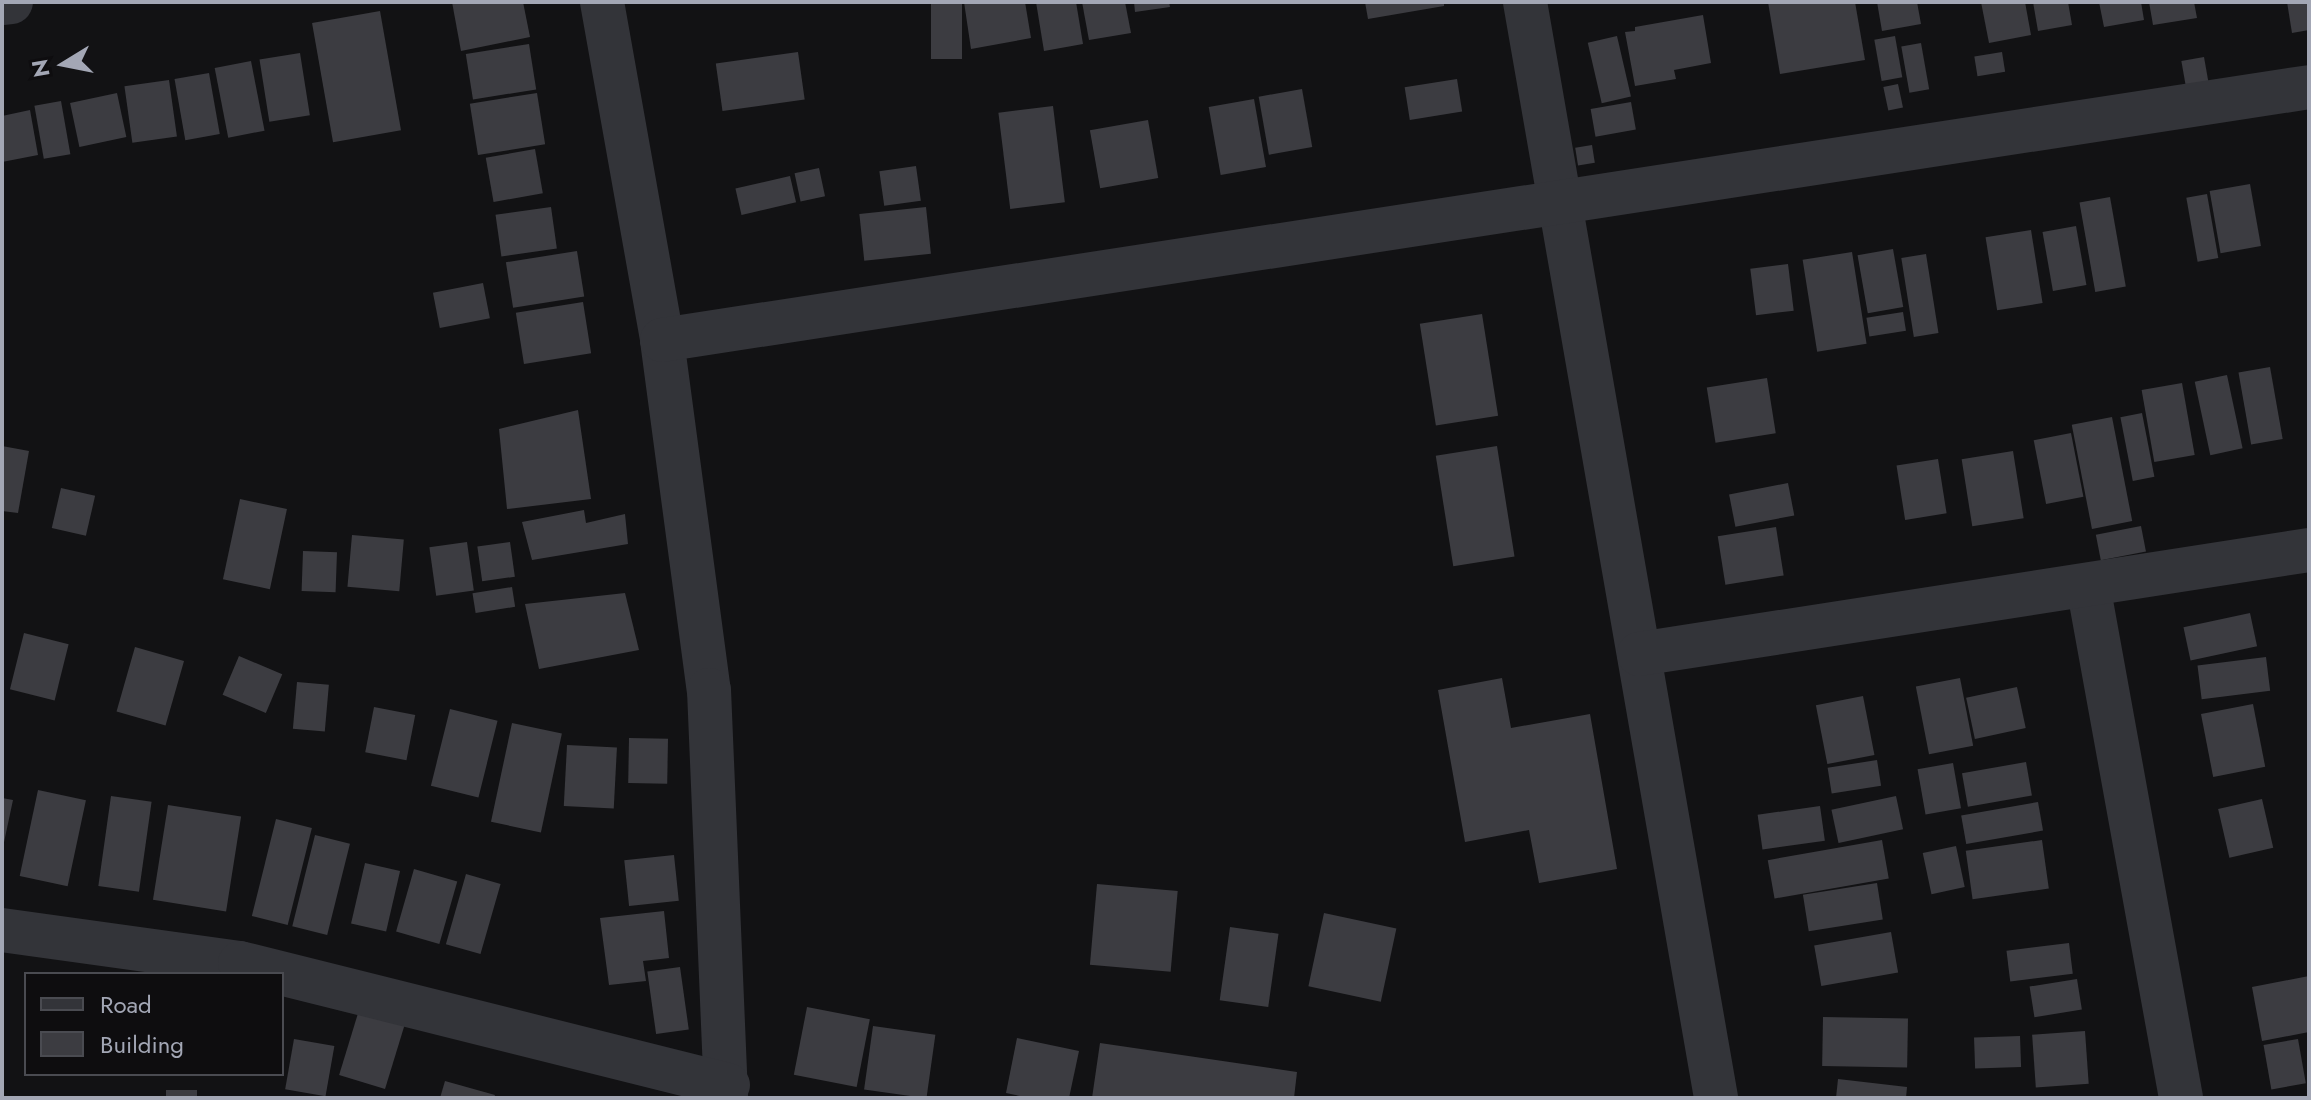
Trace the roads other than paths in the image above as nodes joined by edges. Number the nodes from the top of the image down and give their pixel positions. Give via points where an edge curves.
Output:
1 (11, 2) edge
2 (602, 2) edge
3 (1525, 2) edge
4 (2, 3) edge
5 (2309, 87) edge
6 (1560, 202) junction
7 (662, 340) junction
8 (2309, 550) edge
9 (2088, 585) junction
10 (1639, 654) junction
11 (2, 930) edge
12 (274, 972) edge
13 (284, 975) edge
14 (727, 1092) edge
15 (1716, 1098) edge
16 (2181, 1098) edge

1 - 4 street
2 - 7 street
3 - 6 street
5 - 6 street
6 - 7 street
6 - 10 street
7 - 14 street via 709,690
8 - 9 street
9 - 10 street
9 - 16 street
10 - 15 street
11 - 12 street
13 - 14 street

